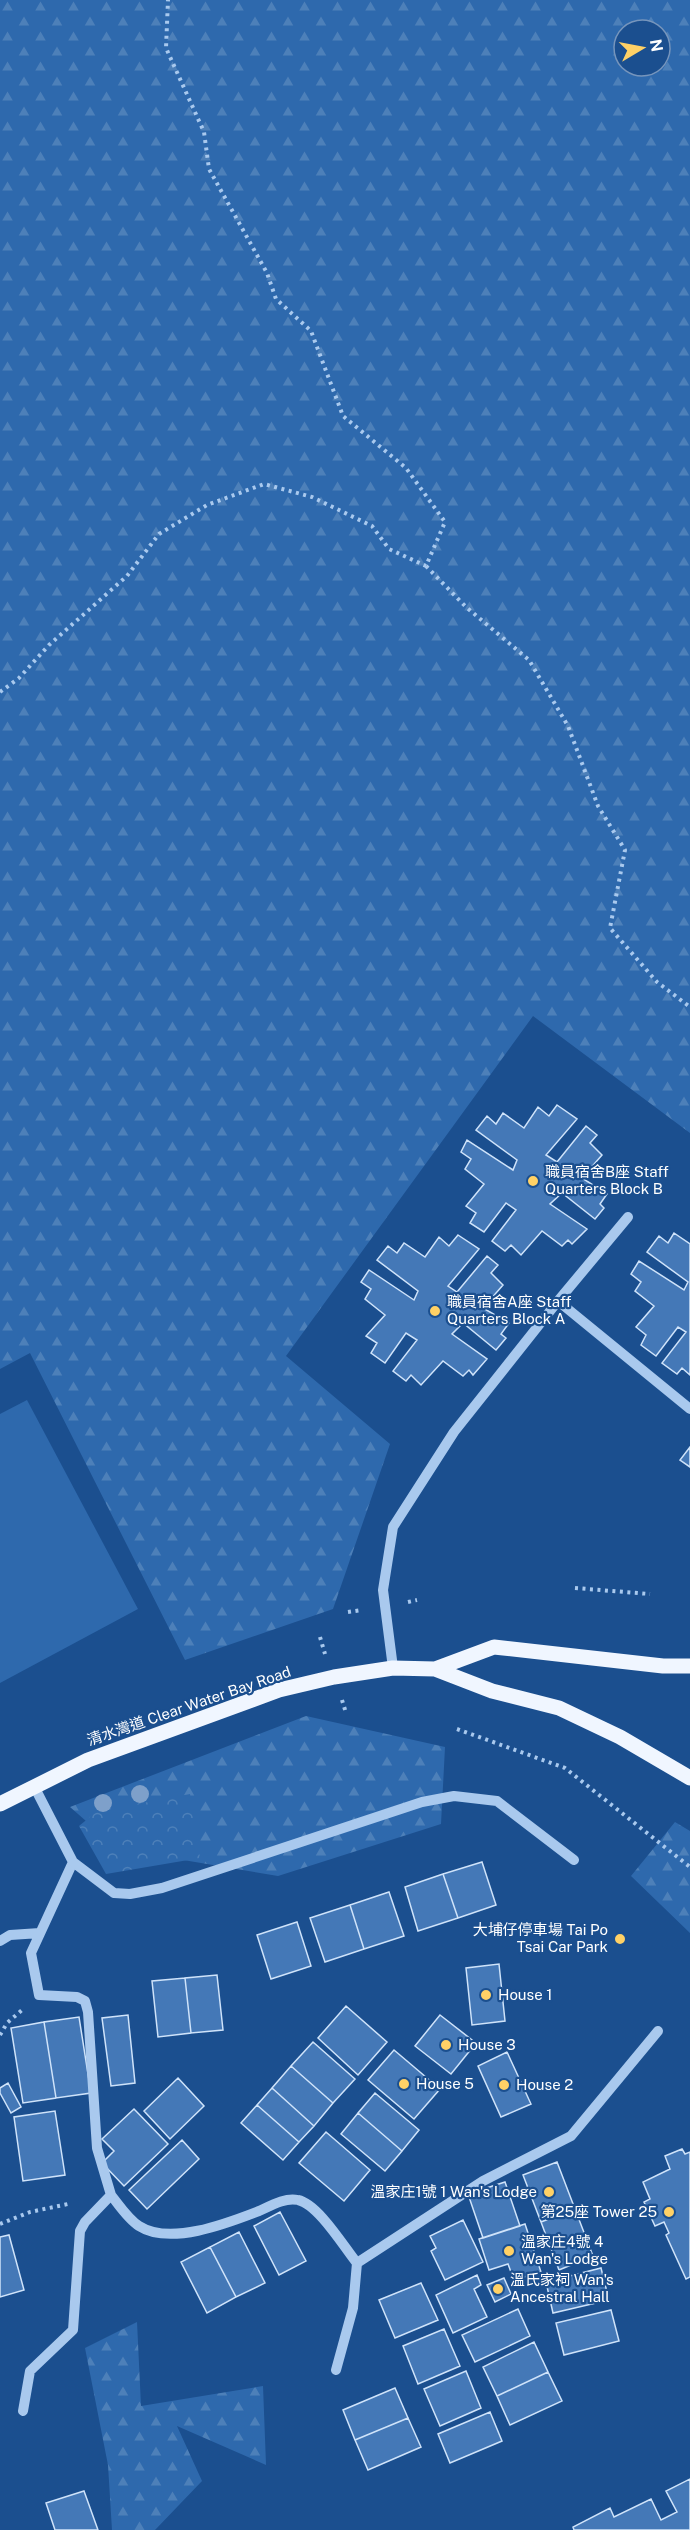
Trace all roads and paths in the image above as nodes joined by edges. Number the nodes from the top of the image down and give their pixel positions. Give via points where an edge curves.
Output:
1 (168, 0) edge
2 (426, 566) junction
3 (0, 692) edge
4 (690, 1007) edge
5 (628, 1217) dead end
6 (558, 1301) junction
7 (690, 1409) edge
8 (575, 1588) dead end
9 (650, 1594) dead end
10 (690, 1666) edge
11 (393, 1668) junction
12 (435, 1669) junction
13 (457, 1729) dead end
14 (690, 1778) edge
15 (35, 1788) junction
16 (0, 1804) edge
17 (574, 1860) dead end
18 (73, 1862) junction
19 (690, 1867) edge
20 (40, 1933) junction
21 (0, 1941) edge
22 (39, 1995) junction
23 (658, 2031) dead end
24 (0, 2035) edge
25 (111, 2195) junction
26 (0, 2224) edge
27 (357, 2263) junction
28 (336, 2370) dead end
29 (23, 2411) dead end

1 - 2 path via 166,48 204,132 209,169 267,273 276,299 311,331 343,416 406,468 445,522
2 - 3 path via 389,549 372,526 312,497 264,484 207,505 159,534 127,576
2 - 4 path via 466,607 530,660 568,726 598,806 625,849 610,928 657,982
5 - 6 street
6 - 7 street
6 - 11 street via 454,1432 393,1527 384,1590
8 - 9 path
10 - 12 main road, 清水灣道 Clear Water Bay Road via 494,1647
11 - 12 main road, 清水灣道 Clear Water Bay Road
11 - 15 main road, 清水灣道 Clear Water Bay Road via 279,1690 88,1760
12 - 14 main road, 清水灣道 Clear Water Bay Road via 492,1691 559,1708 620,1737
13 - 19 path via 565,1768
15 - 16 main road, 清水灣道 Clear Water Bay Road
15 - 18 street
17 - 18 street via 497,1801 454,1796 422,1802 146,1892 114,1893
18 - 20 street
20 - 21 street via 10,1935
20 - 22 street via 31,1953
22 - 24 path via 7,2023
22 - 25 street via 85,2001 97,2148
23 - 27 street via 571,2136 483,2181
25 - 26 path via 30,2212
25 - 27 street via 138,2225 169,2234 224,2225 285,2200 298,2200 313,2208
25 - 29 street via 80,2232 74,2330 30,2371
27 - 28 street via 353,2308

